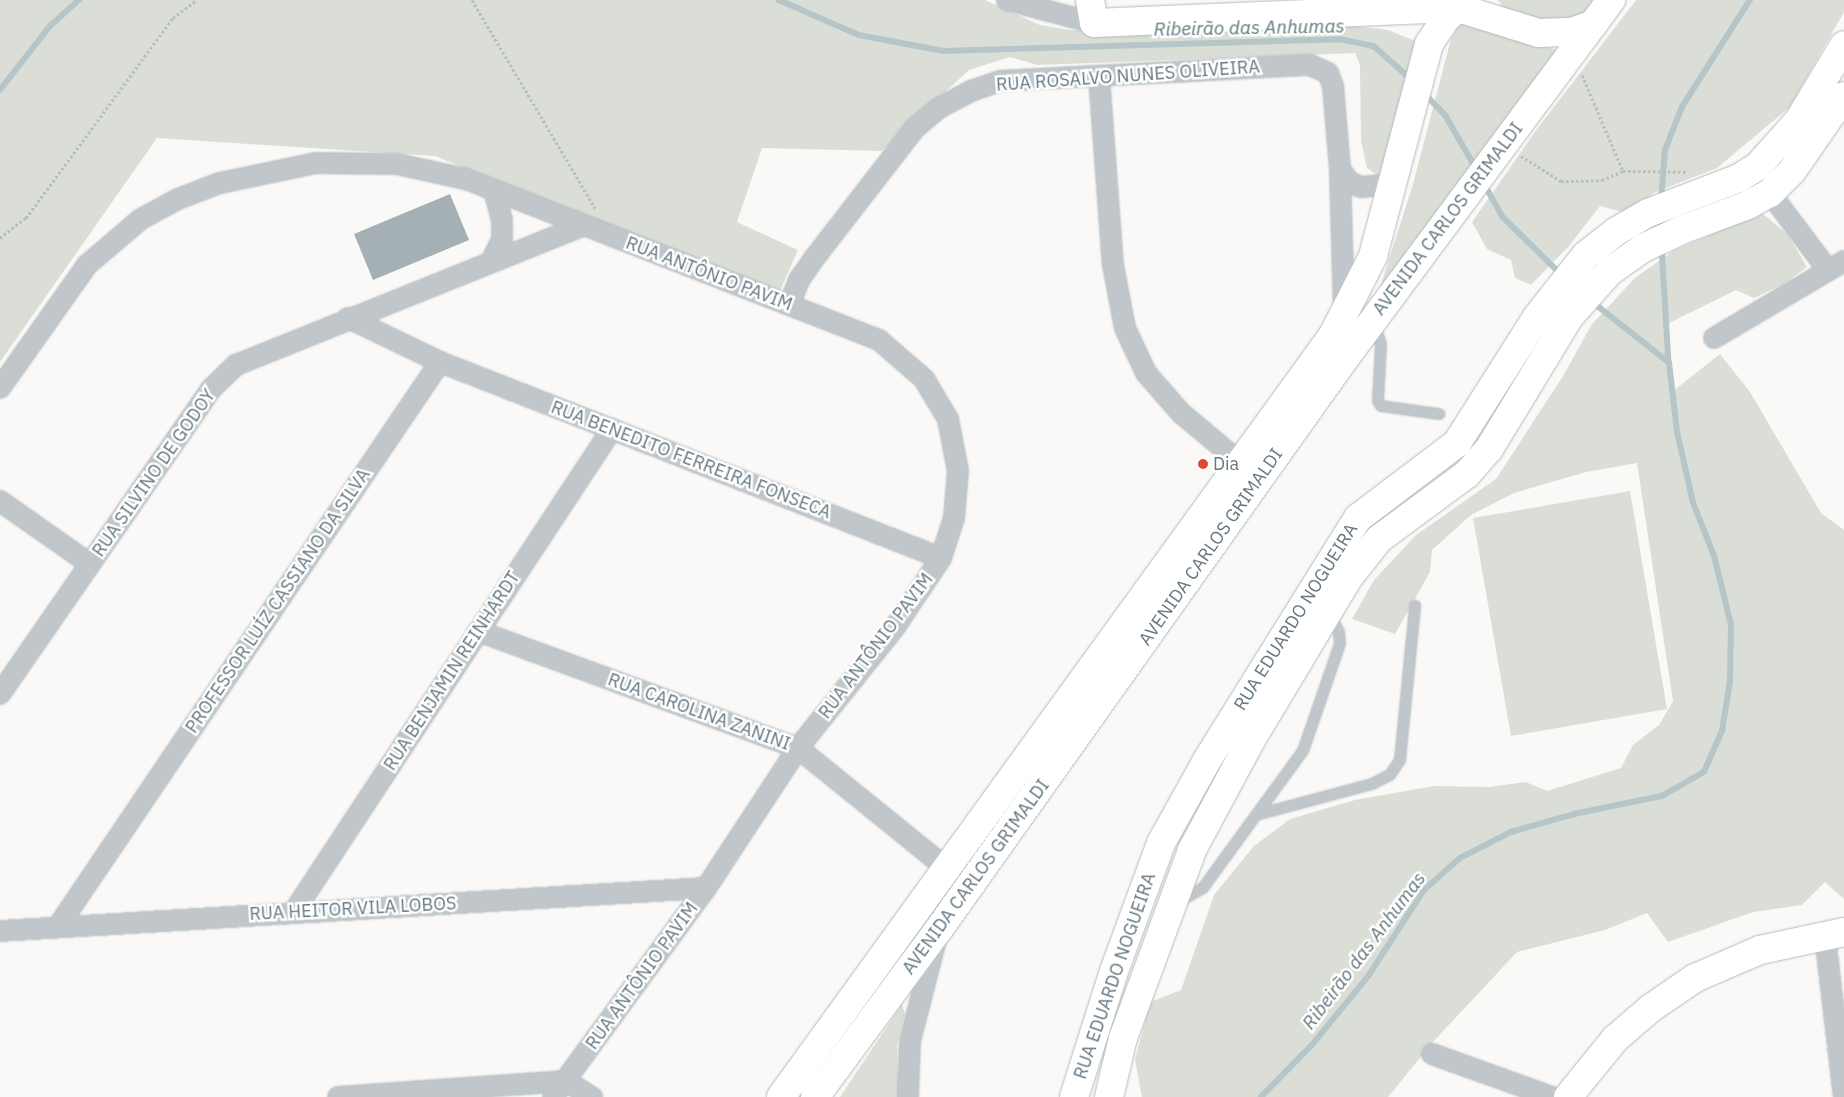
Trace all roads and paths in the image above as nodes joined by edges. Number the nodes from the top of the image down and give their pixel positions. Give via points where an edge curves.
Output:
1 (197, 0) edge
2 (472, 0) edge
3 (1007, 0) edge
4 (1611, 0) edge
5 (1463, 4) edge
6 (1300, 8) edge
7 (1092, 11) edge
8 (1594, 24) junction
9 (1844, 45) edge
10 (1568, 61) junction
11 (1099, 76) junction
12 (1844, 96) edge
13 (1504, 142) junction
14 (1340, 170) junction
15 (1623, 170) junction
16 (1682, 172) dead end
17 (1394, 178) junction
18 (494, 190) junction
19 (1770, 193) junction
20 (582, 226) junction
21 (612, 237) junction
22 (0, 238) edge
23 (491, 262) junction
24 (1836, 265) edge
25 (789, 305) junction
26 (1344, 314) junction
27 (348, 318) junction
28 (1373, 321) junction
29 (1714, 338) dead end
30 (440, 362) junction
31 (0, 388) edge
32 (1439, 414) dead end
33 (612, 429) junction
34 (1242, 464) junction
35 (0, 501) edge
36 (941, 558) junction
37 (90, 564) junction
38 (1414, 606) dead end
39 (1328, 609) junction
40 (478, 631) junction
41 (0, 694) edge
42 (798, 748) junction
43 (1260, 814) junction
44 (945, 867) junction
45 (706, 888) junction
46 (1172, 906) junction
47 (293, 913) junction
48 (59, 925) junction
49 (939, 929) junction
50 (0, 931) edge
51 (1835, 934) edge
52 (1432, 1054) dead end
53 (566, 1081) junction
54 (338, 1097) edge
55 (553, 1097) edge
56 (592, 1097) edge
57 (781, 1097) edge
58 (815, 1097) edge
59 (908, 1097) edge
60 (1074, 1097) edge
61 (1109, 1097) edge
62 (1552, 1097) edge
63 (1568, 1097) edge
64 (1844, 1097) edge

1 - 22 path via 173,18 26,218
2 - 21 path
3 - 7 street
4 - 8 main road, AVENIDA CARLOS GRIMALDI
5 - 6 main road
5 - 8 main road via 1539,33 1567,33
5 - 17 main road, AVENIDA CARLOS GRIMALDI via 1438,28 1424,60
6 - 7 main road
8 - 10 main road, AVENIDA CARLOS GRIMALDI
9 - 60 main road, RUA EDUARDO NOGUEIRA via 1798,120 1772,153 1752,170 1635,221 1586,255 1552,296 1457,443 1358,518 1206,762 1161,843 1114,971
10 - 13 main road, AVENIDA CARLOS GRIMALDI
10 - 15 path via 1583,77
11 - 14 street, RUA ROSALVO NUNES OLIVEIRA via 1321,67 1328,73 1333,86
11 - 25 street, RUA ROSALVO NUNES OLIVEIRA via 1000,81 971,91 939,108 915,128 816,256 799,280
11 - 34 street via 1113,265 1125,328 1146,373 1175,406
12 - 19 main road, RUA EDUARDO NOGUEIRA via 1792,171
13 - 15 path via 1561,181 1602,180
13 - 28 main road, AVENIDA CARLOS GRIMALDI
14 - 17 street via 1350,182 1360,187 1384,185
14 - 26 street, RUA ROSALVO NUNES OLIVEIRA
15 - 16 path
17 - 26 main road, AVENIDA CARLOS GRIMALDI via 1373,256
18 - 20 street, RUA ANTÔNIO PAVIM
18 - 23 street via 502,220 502,239
18 - 31 street, RUA ANTÔNIO PAVIM via 466,179 397,164 316,163 220,183 178,199 141,219 87,265
19 - 24 street
19 - 39 main road, RUA EDUARDO NOGUEIRA via 1717,218 1684,228 1617,265 1570,316 1489,449 1467,474 1379,539
20 - 21 street, RUA ANTÔNIO PAVIM
20 - 23 street, RUA SILVINO DE GODOY
21 - 25 street, RUA ANTÔNIO PAVIM
23 - 27 street, RUA SILVINO DE GODOY
24 - 29 street
25 - 36 street, RUA ANTÔNIO PAVIM via 879,340 924,379 948,419 958,471 954,518
26 - 34 main road, AVENIDA CARLOS GRIMALDI via 1333,335
27 - 30 street
27 - 37 street, RUA SILVINO DE GODOY via 267,350 230,371 211,389
28 - 32 lane via 1381,345 1378,400 1381,406
28 - 49 main road, AVENIDA CARLOS GRIMALDI
30 - 33 street, RUA BENEDITO FERREIRA FONSECA
30 - 48 street, PROFESSOR LUÍZ CASSIANO DA SILVA
33 - 36 street, RUA BENEDITO FERREIRA FONSECA
33 - 40 street, RUA BENJAMIN REINHARDT
34 - 44 main road, AVENIDA CARLOS GRIMALDI
35 - 37 street
36 - 42 street, RUA ANTÔNIO PAVIM via 895,627
37 - 41 street, RUA SILVINO DE GODOY
38 - 43 lane via 1400,760 1390,775 1372,784
39 - 43 lane via 1339,632 1340,644 1303,752
39 - 46 main road, RUA EDUARDO NOGUEIRA via 1219,796 1192,850
40 - 42 street, RUA CAROLINA ZANINI
40 - 47 street, RUA BENJAMIN REINHARDT
42 - 44 street, RUA CAROLINA ZANINI
42 - 45 street, RUA ANTÔNIO PAVIM
43 - 46 lane via 1203,888
44 - 57 main road, AVENIDA CARLOS GRIMALDI
45 - 47 street, RUA HEITOR VILA LOBOS
45 - 53 street, RUA ANTÔNIO PAVIM
46 - 61 main road, RUA EDUARDO NOGUEIRA via 1123,1038
47 - 48 street, RUA HEITOR VILA LOBOS
48 - 50 street, RUA HEITOR VILA LOBOS
49 - 58 main road, AVENIDA CARLOS GRIMALDI
49 - 59 street via 910,1041
51 - 63 main road via 1777,945 1731,960 1672,992 1615,1039
51 - 64 street
52 - 62 street
53 - 54 street
53 - 55 street, RUA ANTÔNIO PAVIM
53 - 56 street

